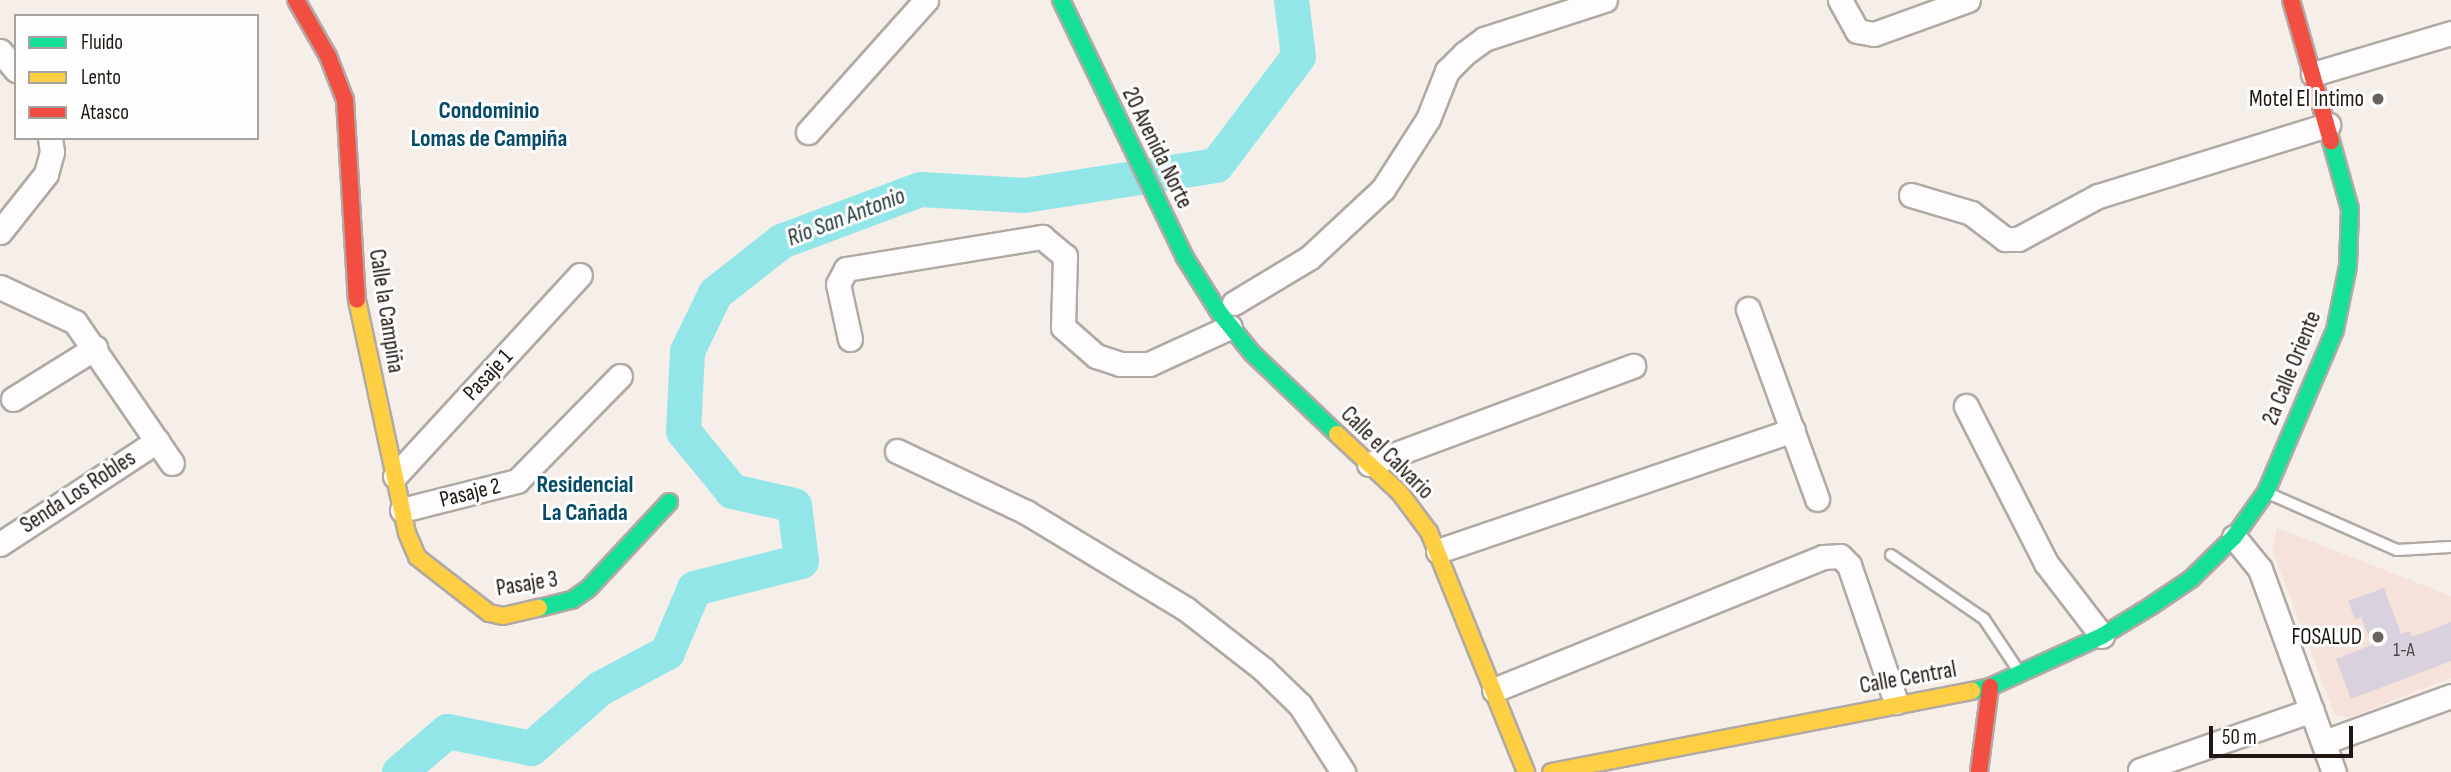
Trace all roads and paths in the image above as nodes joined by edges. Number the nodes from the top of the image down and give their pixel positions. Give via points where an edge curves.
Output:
1 (296, 0) edge
2 (926, 0) edge
3 (1061, 0) edge
4 (1605, 0) edge
5 (1840, 0) edge
6 (1968, 0) edge
7 (2291, 0) edge
8 (2451, 33) edge
9 (0, 51) edge
10 (14, 68) edge
11 (2313, 74) junction
12 (2328, 125) junction
13 (808, 132) dead end
14 (50, 140) edge
15 (1911, 195) dead end
16 (0, 232) edge
17 (580, 275) dead end
18 (0, 287) edge
19 (1748, 309) dead end
20 (1228, 314) junction
21 (850, 339) dead end
22 (95, 348) junction
23 (1633, 366) dead end
24 (620, 376) dead end
25 (13, 398) dead end
26 (1966, 406) dead end
27 (1793, 430) junction
28 (157, 441) junction
29 (897, 451) dead end
30 (172, 463) dead end
31 (1368, 464) junction
32 (395, 475) junction
33 (2266, 492) junction
34 (1816, 499) dead end
35 (669, 502) dead end
36 (402, 510) junction
37 (2234, 537) junction
38 (2451, 538) edge
39 (0, 544) edge
40 (2451, 547) edge
41 (1438, 551) junction
42 (1891, 555) dead end
43 (478, 608) joint
44 (2102, 636) junction
45 (2021, 676) junction
46 (1990, 687) junction
47 (1494, 690) junction
48 (2451, 696) edge
49 (1896, 702) junction
50 (2312, 710) junction
51 (2323, 742) junction
52 (2140, 770) dead end
53 (1343, 772) edge
54 (1526, 772) edge
55 (1551, 772) edge
56 (1979, 772) edge
57 (2334, 772) edge

1 - 32 street, Calle la Campiña via 333,67 345,100 357,298
2 - 13 street
3 - 20 street, 20 Avenida Norte via 1156,201
4 - 20 street via 1484,39 1465,53 1447,71 1428,119 1383,189 1309,258
5 - 6 street via 1857,31 1874,34
7 - 11 street, 2a Calle Oriente
8 - 11 street
9 - 10 street
11 - 12 street, 2a Calle Oriente
12 - 15 street via 2098,197 2011,240 1971,213
12 - 33 street, 2a Calle Oriente via 2350,209 2348,266 2336,330
14 - 16 street via 46,174
17 - 32 street, Pasaje 1
18 - 22 street via 75,322
19 - 27 street
20 - 21 street via 1149,364 1120,365 1096,356 1063,327 1065,256 1042,237 846,269 838,284
20 - 31 street, Calle el Calvario
22 - 25 street
22 - 28 street
23 - 31 street
24 - 36 street, Pasaje 2 via 517,481
26 - 44 street via 2046,563
27 - 34 street
27 - 41 street
28 - 30 street
28 - 39 street, Senda Los Robles
29 - 53 street via 1034,516 1186,609 1300,705
31 - 41 street, Calle el Calvario via 1416,511
32 - 36 street, Calle la Campiña
33 - 37 street, 2a Calle Oriente
33 - 40 lane via 2397,550
35 - 43 street, Pasaje 3 via 581,596 503,615
36 - 43 street, Calle la Campiña via 417,557
37 - 44 street, Calle Central via 2191,579
37 - 50 street via 2260,569
38 - 40 lane
41 - 47 street, Calle el Calvario
42 - 45 lane via 1984,619 1999,634
44 - 45 street, Calle Central
45 - 46 street, Calle Central
46 - 49 street, Calle Central
46 - 56 street
47 - 49 street via 1823,557 1840,556 1849,565
47 - 54 street, Calle el Calvario
48 - 51 street
49 - 55 street, Calle Central
50 - 51 street
50 - 52 street
51 - 57 street

